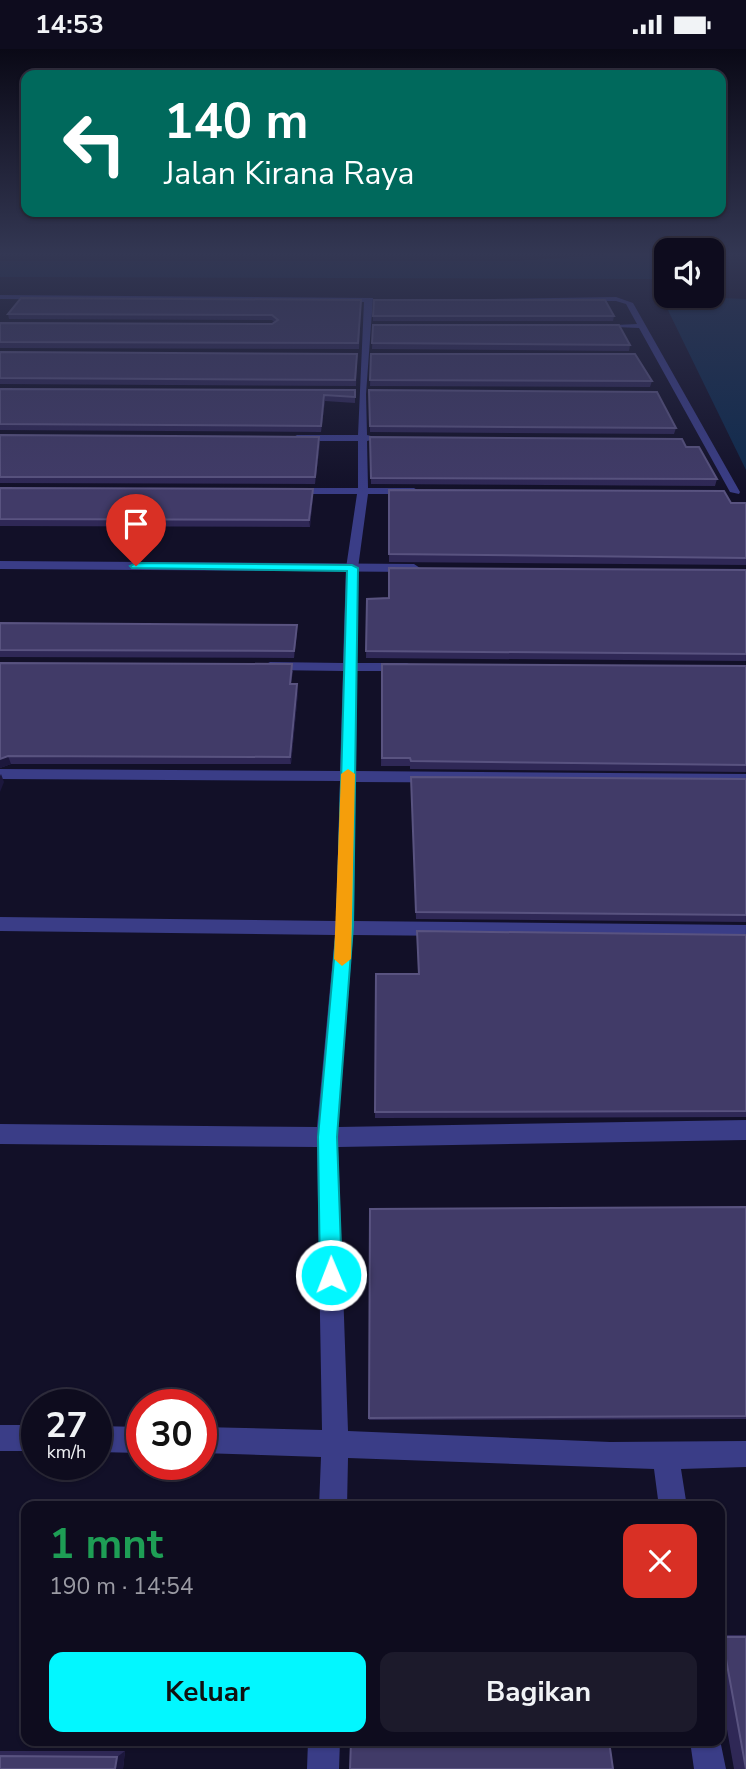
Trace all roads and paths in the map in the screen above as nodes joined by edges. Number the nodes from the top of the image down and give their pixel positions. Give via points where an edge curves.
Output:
1 (366, 334) edge
2 (647, 334) edge
3 (352, 355) edge
4 (365, 355) junction
5 (378, 355) edge
6 (646, 356) dead end
7 (659, 356) junction
8 (348, 393) edge
9 (666, 393) dead end
10 (680, 393) junction
11 (362, 394) junction
12 (376, 394) edge
13 (284, 437) edge
14 (365, 438) junction
15 (392, 438) edge
16 (693, 440) dead end
17 (706, 440) junction
18 (279, 491) edge
19 (363, 491) junction
20 (432, 491) edge
21 (721, 492) edge
22 (740, 492) edge
23 (0, 565) edge
24 (352, 568) junction
25 (434, 569) edge
26 (257, 666) edge
27 (352, 667) junction
28 (420, 667) edge
29 (0, 774) edge
30 (348, 775) junction
31 (746, 779) edge
32 (0, 924) edge
33 (345, 926) junction
34 (746, 932) edge
35 (746, 1130) edge
36 (0, 1134) edge
37 (327, 1137) junction
38 (0, 1438) edge
39 (21, 1439) edge
40 (217, 1440) edge
41 (335, 1442) junction
42 (746, 1454) edge
43 (666, 1457) junction
44 (333, 1501) edge
45 (672, 1501) edge
46 (324, 1746) edge
47 (707, 1746) edge
48 (323, 1769) edge
49 (710, 1769) edge

1 - 4 street
2 - 7 street
3 - 4 street
4 - 5 street
4 - 11 street
6 - 7 street
7 - 10 street
8 - 11 street
9 - 10 street
10 - 17 street
11 - 12 street
11 - 14 street
13 - 14 street
14 - 15 street
14 - 19 street
16 - 17 street
17 - 22 street
18 - 19 street
19 - 20 street
19 - 24 street
21 - 22 street
23 - 24 street
24 - 25 street
24 - 27 street
26 - 27 street
27 - 28 street
27 - 30 street
29 - 30 street
30 - 31 street
30 - 33 street
32 - 33 street
33 - 34 street
33 - 37 street
35 - 37 street
36 - 37 street
37 - 41 street
38 - 39 street
40 - 41 street
41 - 43 street
41 - 44 street
42 - 43 street
43 - 45 street
46 - 48 street
47 - 49 street

